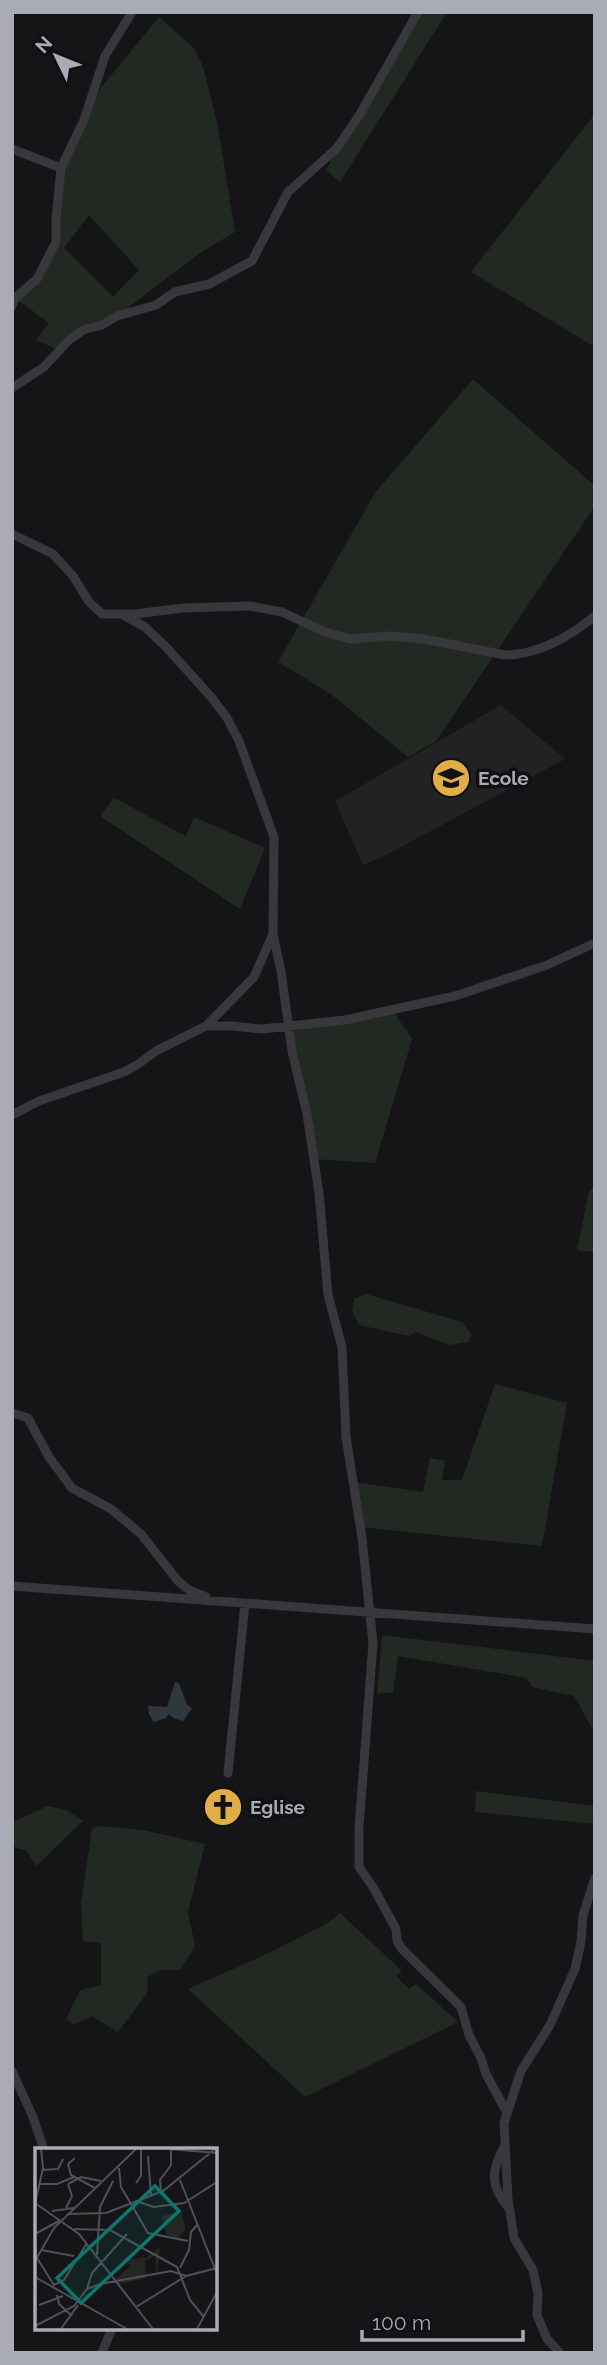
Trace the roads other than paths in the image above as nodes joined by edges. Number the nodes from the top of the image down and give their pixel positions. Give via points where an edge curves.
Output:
1 (132, 12) edge
2 (418, 12) edge
3 (12, 149) edge
4 (61, 168) junction
5 (12, 306) edge
6 (12, 388) edge
7 (12, 534) edge
8 (121, 614) junction
9 (595, 616) edge
10 (273, 934) junction
11 (595, 943) edge
12 (287, 1025) junction
13 (206, 1026) junction
14 (12, 1115) edge
15 (12, 1413) edge
16 (12, 1586) edge
17 (214, 1600) junction
18 (245, 1602) junction
19 (370, 1614) junction
20 (595, 1629) edge
21 (228, 1773) dead end
22 (595, 1878) edge
23 (12, 2071) edge
24 (506, 2111) junction
25 (43, 2148) edge
26 (110, 2330) edge
27 (102, 2353) edge
28 (560, 2353) edge

1 - 4 street via 105,56 84,120
2 - 6 street via 360,114 337,148 288,192 252,261 209,284 175,292 156,306 83,330 44,367
3 - 4 street
4 - 5 street via 56,242 37,279
7 - 8 street via 53,554 102,614
8 - 9 street via 250,606 282,612 350,639 424,639 505,655 559,641
8 - 10 street via 145,626 167,648 212,698 239,741 274,837
10 - 12 street
10 - 13 street via 254,977
11 - 12 street via 547,965 455,996 345,1020
12 - 13 street via 262,1029
12 - 19 street via 320,1193 328,1295 342,1347 346,1437
13 - 14 street via 124,1072
15 - 17 street via 29,1418 72,1488 111,1509 141,1534 178,1581
16 - 17 street
17 - 18 street
18 - 19 street
18 - 21 street
19 - 20 street
19 - 24 street via 373,1643 359,1867 396,1930 402,1950 461,2007 469,2035
22 - 24 street via 583,1915 575,1969 550,2025 520,2071
23 - 25 street
24 - 28 street via 508,2199 514,2238 533,2270 537,2315 547,2339
26 - 27 street

